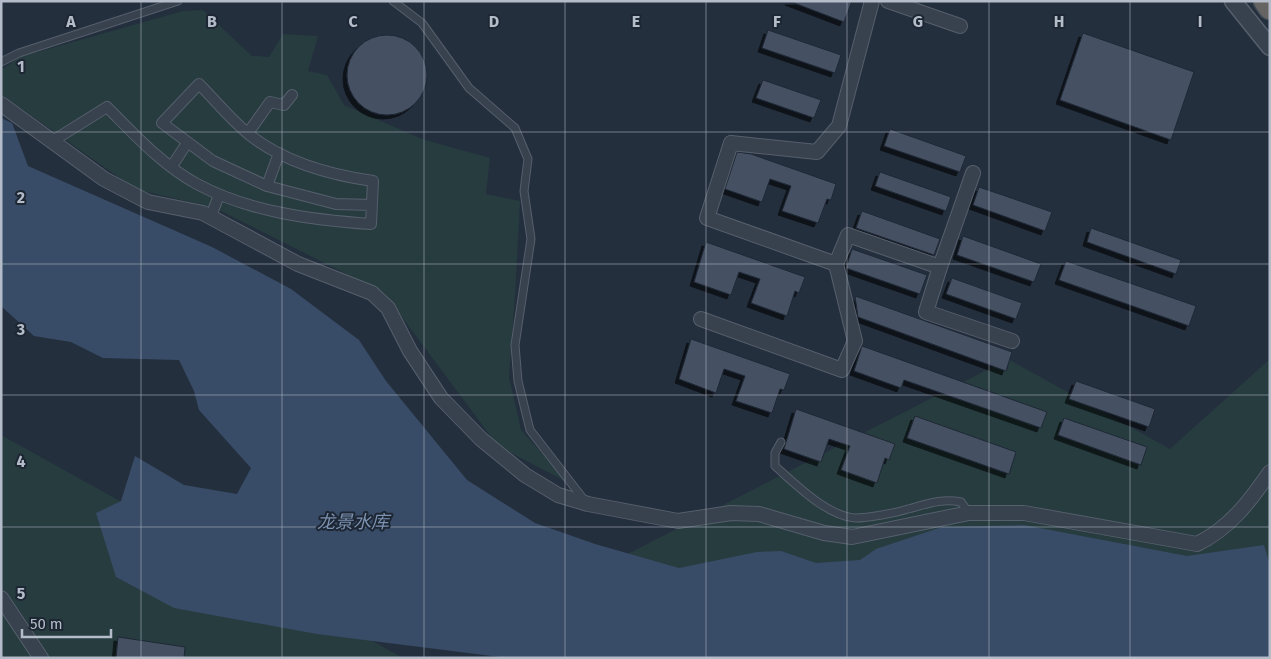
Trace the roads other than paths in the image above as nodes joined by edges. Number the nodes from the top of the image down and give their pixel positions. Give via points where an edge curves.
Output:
1 (178, 1) edge
2 (393, 1) edge
3 (872, 1) edge
4 (888, 1) edge
5 (1233, 1) edge
6 (1265, 1) edge
7 (1270, 8) edge
8 (960, 26) dead end
9 (1270, 47) edge
10 (1, 62) edge
11 (292, 95) dead end
12 (1, 104) edge
13 (248, 133) junction
14 (51, 142) junction
15 (187, 143) junction
16 (279, 153) junction
17 (172, 166) junction
18 (974, 173) dead end
19 (267, 186) junction
20 (219, 194) junction
21 (336, 204) junction
22 (372, 206) junction
23 (210, 216) junction
24 (334, 222) junction
25 (836, 264) junction
26 (940, 268) junction
27 (701, 319) dead end
28 (1012, 341) dead end
29 (781, 442) dead end
30 (1270, 472) edge
31 (588, 504) junction
32 (969, 513) junction
33 (1, 598) edge
34 (41, 658) edge

1 - 10 lane via 18,52
2 - 31 lane via 422,23 469,88 515,128 528,159 524,191 532,239 515,345 518,381 530,430
3 - 25 street via 839,126 817,152 731,143 707,218
4 - 8 street
5 - 9 street
6 - 7 highway
11 - 13 street via 284,105 270,102
12 - 14 street
13 - 15 street via 199,84 162,122
13 - 16 street
14 - 17 street via 107,107
14 - 23 street via 104,179 148,202
15 - 17 street
15 - 19 street via 213,161
16 - 19 street
16 - 22 street via 347,177 374,182
17 - 20 street via 195,184
18 - 26 street
19 - 21 street
20 - 23 street
20 - 24 street via 267,209
21 - 22 street
21 - 24 street
22 - 24 street via 371,224
23 - 31 street via 298,264 372,293 388,308 410,351 441,398 481,439 525,475 558,495
25 - 26 street via 848,235
25 - 27 street via 855,341 842,370
26 - 28 street via 926,312
29 - 32 lane via 775,453 775,466 818,502 838,512 855,518 902,511 946,499 961,502
30 - 32 street via 1251,500 1229,522 1197,544 1024,513
31 - 32 street via 678,521 731,513 759,514 824,533 852,537
33 - 34 street

